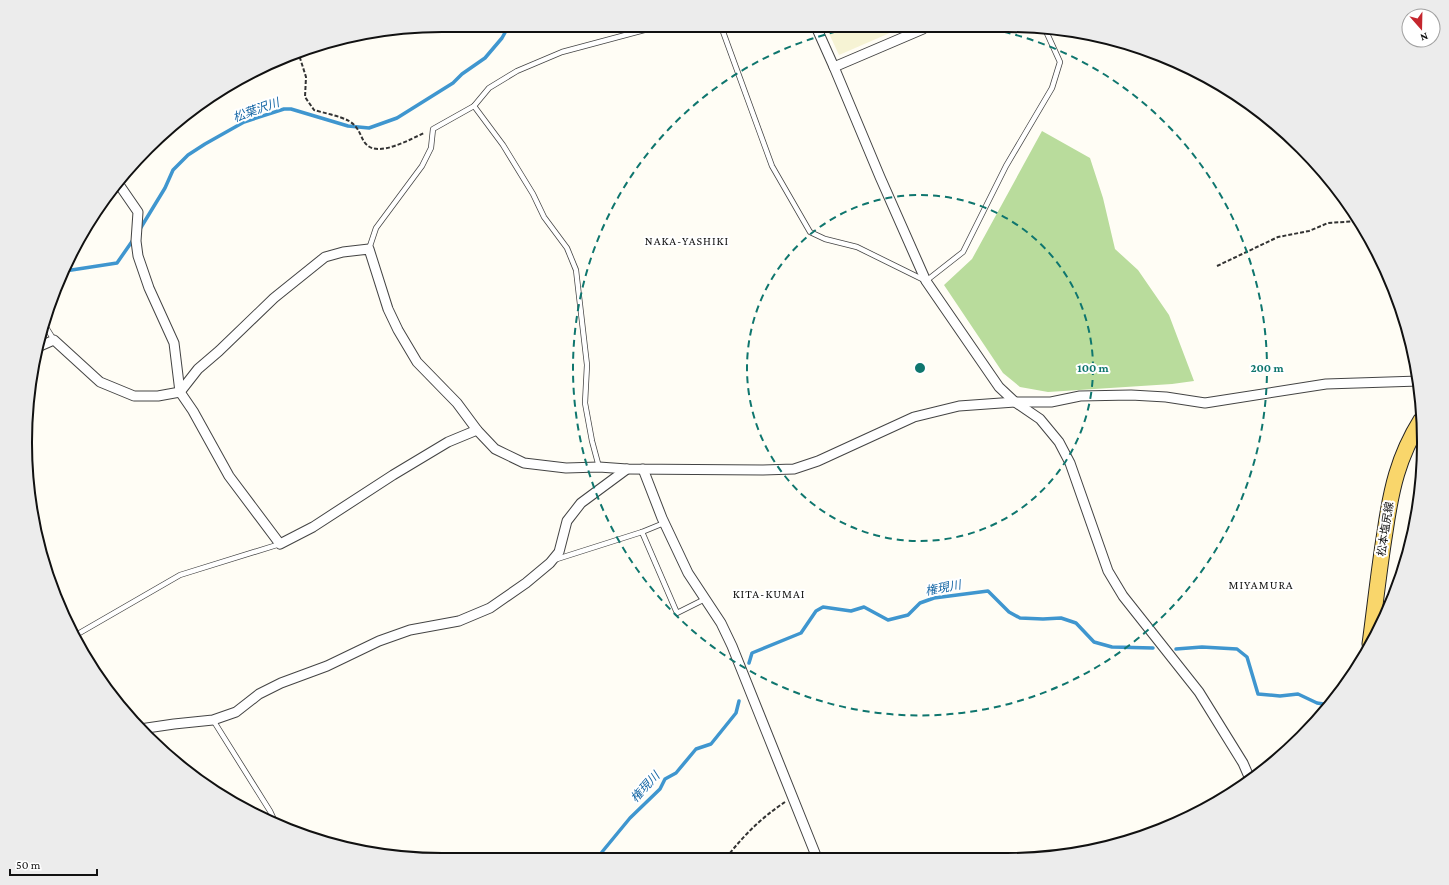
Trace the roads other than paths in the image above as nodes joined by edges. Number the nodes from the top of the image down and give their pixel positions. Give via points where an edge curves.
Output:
1 (637, 32) edge
2 (723, 32) edge
3 (817, 32) edge
4 (916, 32) edge
5 (1048, 35) edge
6 (834, 67) junction
7 (474, 106) junction
8 (121, 188) edge
9 (369, 249) junction
10 (926, 281) junction
11 (48, 330) edge
12 (54, 340) junction
13 (44, 344) edge
14 (1412, 381) edge
15 (180, 392) junction
16 (1015, 402) junction
17 (1417, 429) edge
18 (477, 430) junction
19 (599, 467) junction
20 (627, 469) junction
21 (643, 469) junction
22 (664, 522) junction
23 (642, 532) junction
24 (280, 544) junction
25 (552, 560) junction
26 (705, 599) junction
27 (1372, 630) edge
28 (79, 633) edge
29 (213, 720) junction
30 (147, 728) edge
31 (1248, 774) edge
32 (272, 816) edge
33 (815, 853) edge

1 - 7 lane via 562,52 517,71 489,88
2 - 10 lane via 772,166 810,232 825,239 857,247
3 - 6 street
4 - 6 street
5 - 10 lane via 1060,62 1052,88 1006,166 963,252
6 - 10 street
7 - 9 lane via 433,129 431,148 422,166 376,228
7 - 19 lane via 507,151 544,216 567,248 576,270 587,365 585,403
8 - 15 street via 138,212 138,256 149,288 174,343
9 - 15 street via 325,257 274,298 198,369
9 - 18 street via 388,309 417,362 457,403
10 - 16 street via 999,387
11 - 12 lane
12 - 13 street
12 - 15 street via 100,382 134,396 158,396
14 - 16 street via 1326,384 1205,403 1166,397 1131,396 1080,396 1051,402
15 - 24 street via 228,476
16 - 21 street via 959,406 914,417 818,461 794,469
16 - 31 street via 1040,419 1058,442 1070,463 1108,571 1123,596 1199,692
17 - 27 main road, 松本塩尻線 via 1398,467 1389,500
18 - 19 street via 495,449 524,464 566,468
18 - 24 street via 448,442 313,527
19 - 20 street
20 - 21 street
20 - 25 street via 581,503 567,521 559,552
21 - 22 street
22 - 23 lane
22 - 26 street via 688,573
23 - 25 lane
23 - 26 lane via 676,613
24 - 28 lane via 180,575
25 - 29 street via 526,583 490,608 459,621 410,630 379,641 327,666 281,683 259,694 236,712
26 - 33 street via 732,646
29 - 30 street
29 - 32 lane

